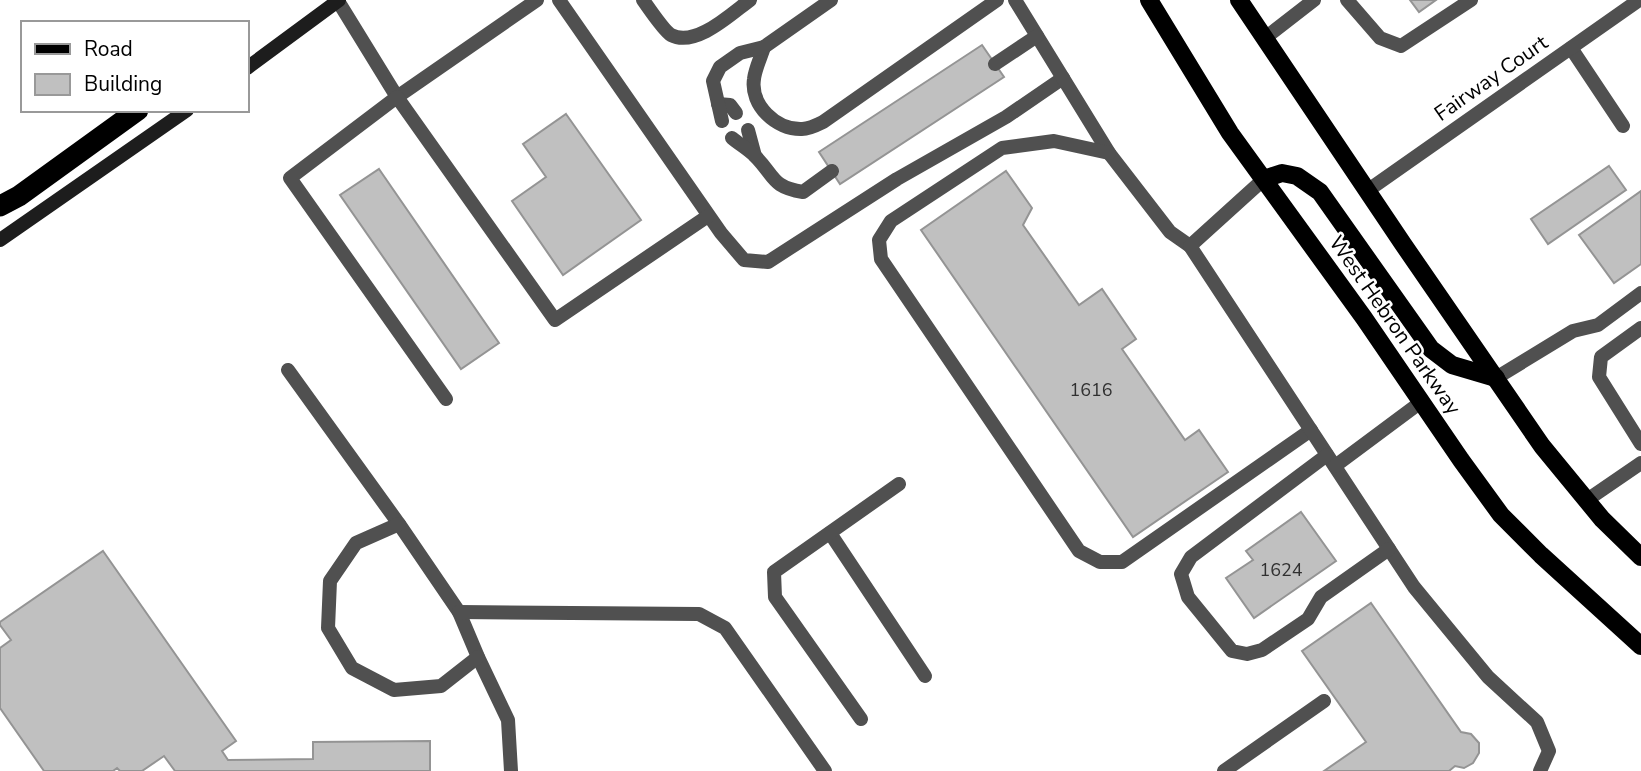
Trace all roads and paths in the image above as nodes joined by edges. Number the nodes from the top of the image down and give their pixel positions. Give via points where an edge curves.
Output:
1 (339, 0) edge
2 (537, 0) edge
3 (559, 0) edge
4 (643, 0) edge
5 (751, 0) edge
6 (831, 0) edge
7 (997, 0) edge
8 (1015, 0) edge
9 (1149, 0) edge
10 (1239, 0) edge
11 (1314, 0) edge
12 (1347, 0) edge
13 (1471, 0) edge
14 (1639, 0) edge
15 (1037, 36) junction
16 (1265, 38) junction
17 (764, 47) junction
18 (1571, 48) junction
19 (995, 64) dead end
20 (248, 67) edge
21 (1063, 78) junction
22 (397, 97) junction
23 (718, 104) junction
24 (135, 112) edge
25 (184, 112) edge
26 (736, 113) dead end
27 (722, 121) dead end
28 (1623, 126) dead end
29 (748, 130) dead end
30 (732, 138) dead end
31 (1109, 153) junction
32 (755, 156) junction
33 (832, 171) dead end
34 (1264, 179) junction
35 (1367, 191) junction
36 (0, 206) edge
37 (708, 216) junction
38 (0, 240) edge
39 (1191, 246) junction
40 (1641, 293) edge
41 (1641, 328) edge
42 (288, 370) dead end
43 (1496, 378) junction
44 (446, 399) dead end
45 (1421, 402) junction
46 (1311, 430) junction
47 (1641, 444) edge
48 (1331, 461) junction
49 (1641, 463) edge
50 (899, 484) dead end
51 (1587, 500) junction
52 (399, 524) junction
53 (830, 533) junction
54 (1389, 549) junction
55 (1641, 557) edge
56 (459, 612) junction
57 (1641, 646) edge
58 (478, 657) junction
59 (925, 676) dead end
60 (1324, 701) dead end
61 (860, 719) dead end
62 (511, 771) edge
63 (825, 771) edge
64 (1224, 771) edge
65 (1540, 771) edge

1 - 20 main road
1 - 22 street
2 - 22 street
3 - 37 street
4 - 5 street via 670,34 682,37 701,35
6 - 17 street
7 - 17 street via 823,122 803,129 786,127 756,101 753,80
8 - 15 street
9 - 34 main road, West Hebron Parkway via 1230,133
10 - 16 main road
11 - 16 street
12 - 13 street via 1380,38 1401,46
14 - 18 street, Fairway Court
15 - 19 street
15 - 21 street
16 - 35 main road
17 - 23 street via 740,53 720,67 713,81
18 - 28 street
18 - 35 street, Fairway Court
21 - 31 street
21 - 37 street via 768,262 744,260
22 - 37 street via 555,320
22 - 44 street via 290,178
23 - 26 street via 730,105
23 - 27 street
24 - 36 highway
25 - 38 main road
29 - 32 street
30 - 32 street
31 - 39 street via 1170,232
31 - 46 street via 1054,141 1002,148 891,221 879,240 881,259 1079,551 1100,562 1122,562
32 - 33 street via 774,181 788,190 803,192
34 - 39 street
34 - 43 main road via 1282,173 1297,176 1320,192 1431,349 1452,365
34 - 45 main road, West Hebron Parkway
35 - 43 main road
39 - 46 street
40 - 43 street via 1598,325 1573,331
41 - 47 street via 1601,357 1599,377
42 - 52 street
43 - 51 main road via 1542,446
45 - 48 street
45 - 57 main road, West Hebron Parkway via 1501,515
46 - 48 street
48 - 54 street
48 - 54 street via 1191,557 1181,574 1188,597 1232,651 1247,654 1262,650 1308,619 1321,597
49 - 51 street
50 - 53 street
51 - 55 main road
52 - 56 street
52 - 58 street via 356,542 330,581 328,628 352,668 394,690 441,686
53 - 59 street
53 - 61 street via 774,572 775,597
54 - 65 street via 1488,677 1537,722 1549,751
56 - 58 street
56 - 63 street via 699,614 725,628
58 - 62 street via 508,720
60 - 64 street

